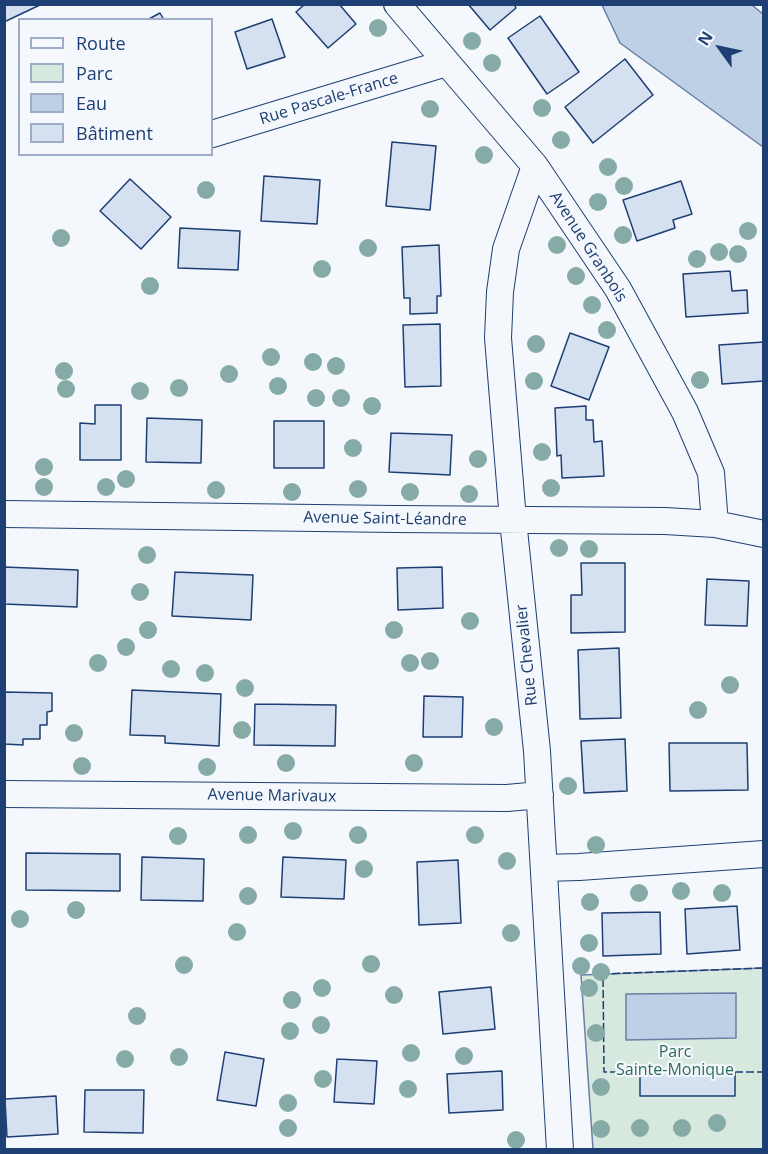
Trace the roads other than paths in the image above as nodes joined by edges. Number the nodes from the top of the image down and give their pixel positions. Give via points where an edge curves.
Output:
1 (397, 4) edge
2 (446, 63) junction
3 (213, 135) edge
4 (535, 166) junction
5 (4, 514) edge
6 (513, 520) junction
7 (715, 524) junction
8 (764, 534) edge
9 (4, 794) edge
10 (540, 795) junction
11 (764, 854) edge
12 (544, 868) junction
13 (560, 1149) edge

1 - 2 street, Avenue Granbois
2 - 3 street, Rue Pascale-France
2 - 4 street, Avenue Granbois
4 - 6 street, Rue Chevalier via 506,249 500,292 498,338
4 - 7 street, Avenue Granbois via 618,289 685,412 711,472
5 - 6 street, Avenue Saint-Léandre
6 - 7 street, Avenue Saint-Léandre
6 - 10 street, Rue Chevalier
7 - 8 street, Avenue Saint-Léandre
9 - 10 street, Avenue Marivaux via 495,798
10 - 12 street, Rue Chevalier
11 - 12 street
12 - 13 street, Rue Chevalier

